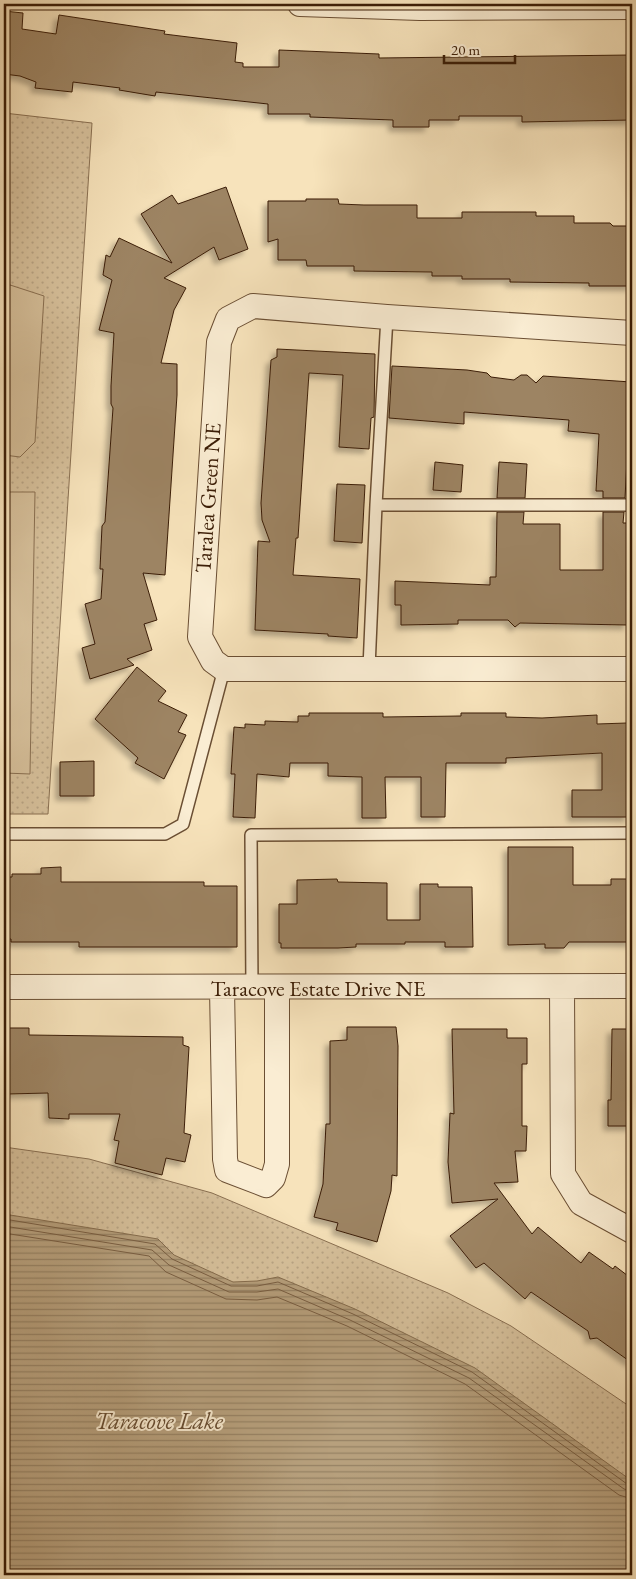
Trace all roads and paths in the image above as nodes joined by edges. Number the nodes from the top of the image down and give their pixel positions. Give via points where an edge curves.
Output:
1 (300, 4) edge
2 (420, 6) edge
3 (587, 6) edge
4 (632, 7) edge
5 (387, 318) junction
6 (632, 334) edge
7 (376, 505) junction
8 (632, 505) edge
9 (369, 668) junction
10 (224, 669) junction
11 (632, 669) edge
12 (632, 833) edge
13 (4, 834) edge
14 (632, 986) edge
15 (4, 987) edge
16 (562, 987) junction
17 (222, 988) junction
18 (277, 988) junction
19 (252, 989) junction
20 (632, 1231) edge

1 - 2 street
2 - 3 street
3 - 4 street
5 - 6 street, Taralea Green NE
5 - 7 lane
5 - 10 street, Taralea Green NE via 253,306 228,320 219,342 200,637 212,661
7 - 8 lane
7 - 9 lane
9 - 10 street
9 - 11 street
10 - 13 lane via 183,824 165,834
12 - 19 lane via 251,835
14 - 16 street, Taracove Estate Drive NE
15 - 17 street, Taracove Estate Drive NE
16 - 18 street, Taracove Estate Drive NE
16 - 20 street via 563,1174 581,1203
17 - 18 street via 225,1159 228,1170 266,1185 273,1178 277,1164
17 - 19 street, Taracove Estate Drive NE
18 - 19 street, Taracove Estate Drive NE

